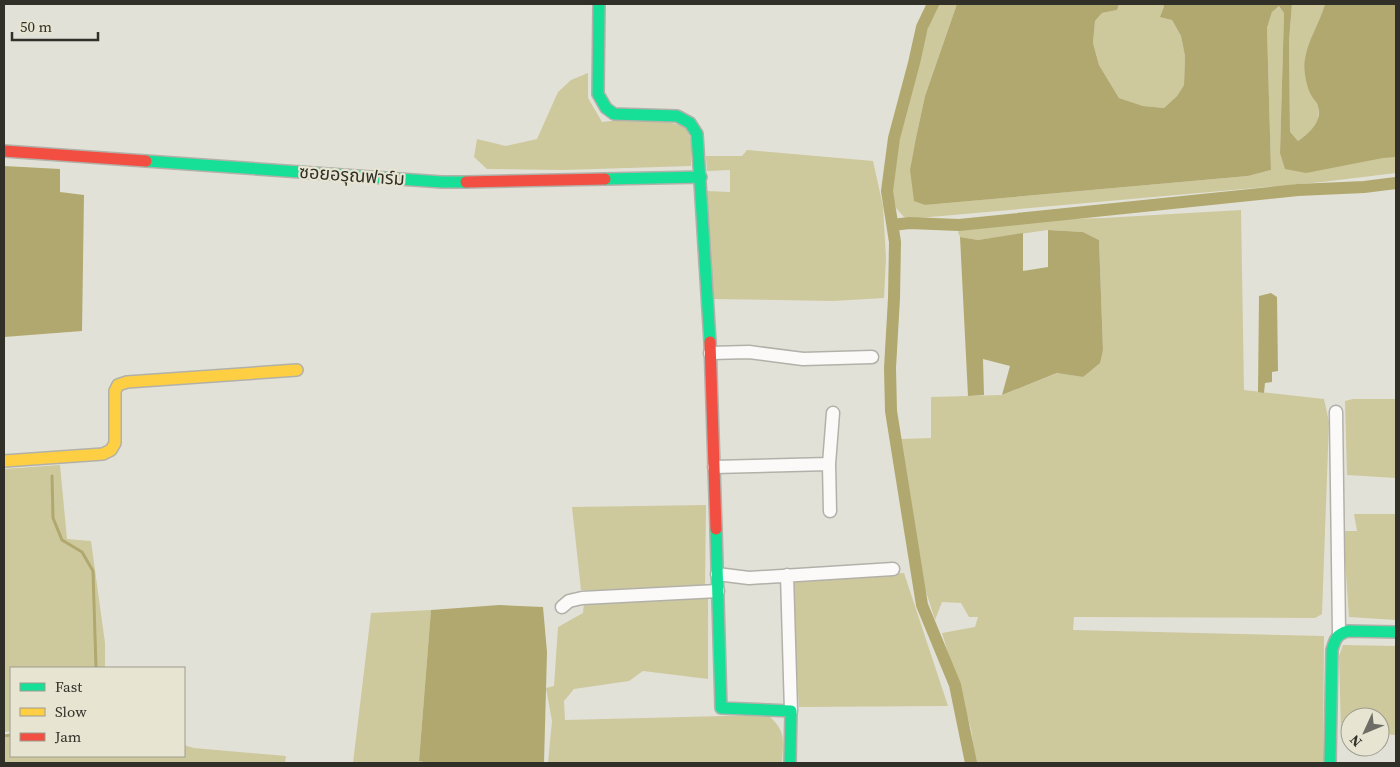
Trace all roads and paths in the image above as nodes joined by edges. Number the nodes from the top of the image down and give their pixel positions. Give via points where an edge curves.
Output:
1 (599, 4) edge
2 (4, 151) edge
3 (700, 177) junction
4 (710, 353) junction
5 (872, 357) dead end
6 (296, 370) dead end
7 (1336, 412) dead end
8 (833, 413) dead end
9 (4, 461) edge
10 (828, 464) junction
11 (714, 467) junction
12 (830, 511) dead end
13 (893, 569) dead end
14 (717, 574) junction
15 (787, 575) junction
16 (718, 591) junction
17 (562, 607) dead end
18 (1396, 632) edge
19 (1339, 633) junction
20 (791, 711) junction
21 (790, 763) edge
22 (1330, 763) edge

1 - 3 street via 598,94 606,108 614,114 677,116 690,123 697,134
2 - 3 street, ซอยอรุณฟาร์ม via 442,182
3 - 4 street
4 - 5 street via 749,352 803,359
4 - 11 street
6 - 9 street via 127,382 115,391 115,444 111,450 103,454
7 - 19 street
8 - 10 street
10 - 11 street
10 - 12 street
11 - 14 street
13 - 15 street
14 - 15 street via 749,578
14 - 16 street
15 - 20 street
16 - 17 street via 582,598
16 - 20 street via 721,708
18 - 19 street
19 - 22 street via 1332,650
20 - 21 street

